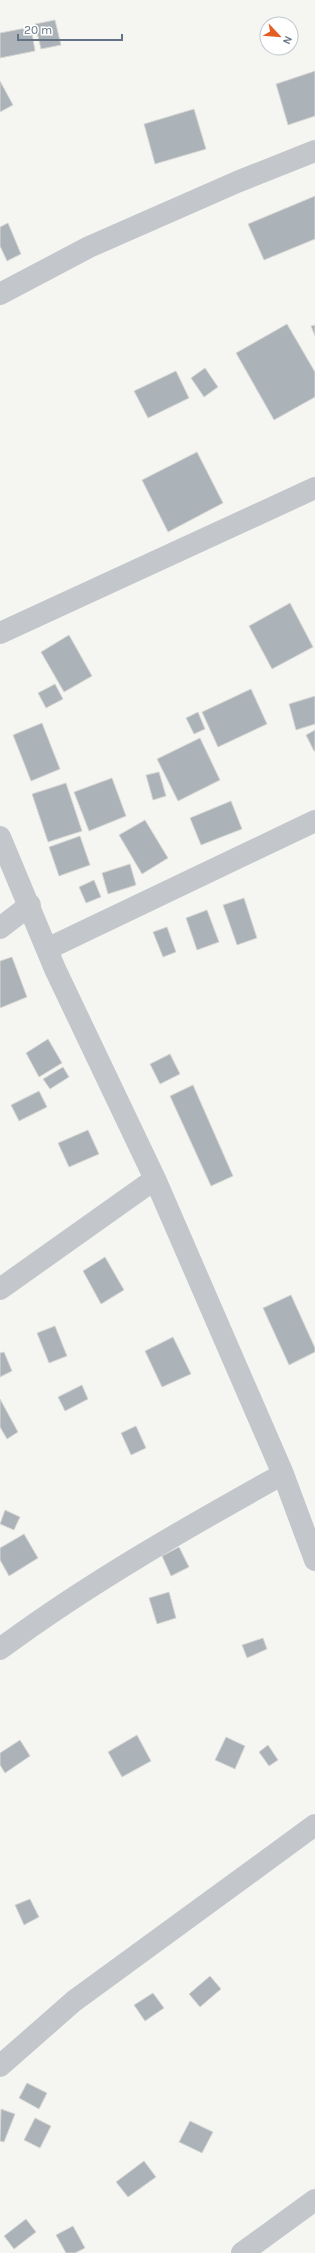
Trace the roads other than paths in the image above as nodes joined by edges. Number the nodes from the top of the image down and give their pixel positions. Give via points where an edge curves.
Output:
1 (315, 151) edge
2 (0, 294) edge
3 (315, 488) edge
4 (0, 633) edge
5 (315, 821) edge
6 (0, 837) edge
7 (30, 905) junction
8 (0, 928) edge
9 (47, 949) junction
10 (155, 1179) junction
11 (0, 1289) edge
12 (283, 1474) junction
13 (315, 1560) edge
14 (0, 1649) edge
15 (315, 1826) edge
16 (0, 2066) edge
17 (315, 2200) edge
18 (242, 2253) edge

1 - 2 street via 89,247
3 - 4 street
5 - 9 street
6 - 7 street
7 - 8 street
7 - 9 street
9 - 10 street
10 - 11 street
10 - 12 street
12 - 13 street
12 - 14 street via 188,1526 46,1615
15 - 16 street via 74,2001
17 - 18 street

